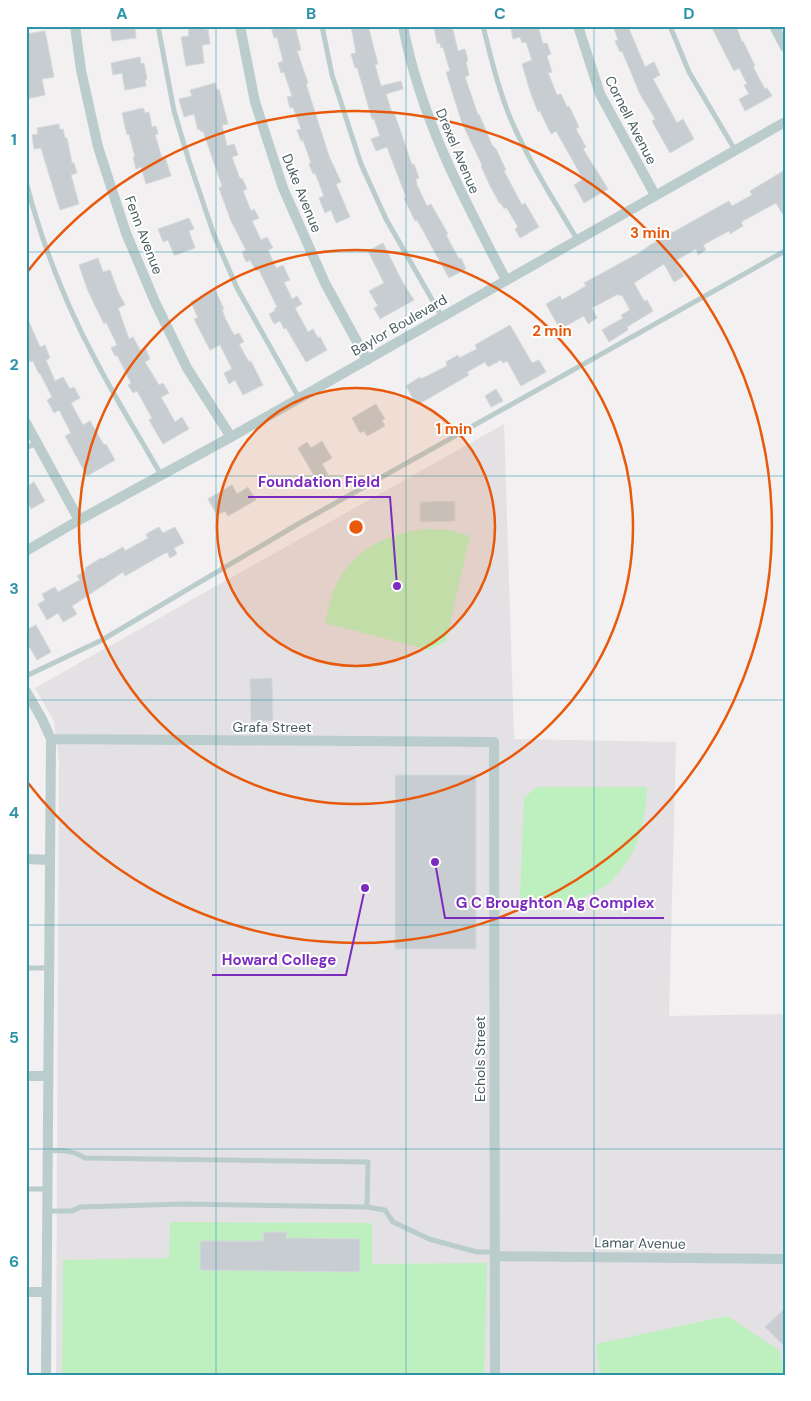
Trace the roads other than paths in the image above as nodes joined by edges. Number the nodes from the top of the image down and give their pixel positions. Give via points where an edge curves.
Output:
1 (75, 26) edge
2 (158, 26) edge
3 (240, 26) edge
4 (322, 26) edge
5 (404, 26) edge
6 (483, 26) edge
7 (578, 26) edge
8 (670, 26) edge
9 (774, 26) edge
10 (785, 47) edge
11 (785, 122) edge
12 (735, 150) junction
13 (26, 182) edge
14 (655, 195) junction
15 (577, 239) junction
16 (785, 251) edge
17 (506, 280) junction
18 (442, 317) junction
19 (367, 360) junction
20 (299, 398) junction
21 (26, 423) edge
22 (231, 437) junction
23 (37, 443) junction
24 (26, 448) edge
25 (161, 475) junction
26 (79, 520) junction
27 (26, 551) edge
28 (26, 676) edge
29 (26, 691) edge
30 (51, 739) junction
31 (494, 742) joint
32 (26, 859) edge
33 (50, 860) junction
34 (26, 968) edge
35 (49, 968) junction
36 (26, 1076) edge
37 (48, 1076) junction
38 (47, 1151) junction
39 (26, 1189) edge
40 (47, 1189) junction
41 (367, 1207) junction
42 (47, 1211) junction
43 (495, 1254) junction
44 (785, 1259) edge
45 (26, 1292) edge
46 (46, 1292) junction
47 (46, 1375) edge
48 (495, 1375) edge

1 - 22 street, Fenn Avenue via 98,147 126,233 187,368
2 - 20 lane via 174,111 214,235 237,288
3 - 19 street, Duke Avenue via 254,102 283,188 325,283
4 - 18 lane via 332,75 360,164 386,219
5 - 17 street, Drexel Avenue via 409,57 429,120 461,195
6 - 15 lane via 511,120 532,165
7 - 14 street, Cornell Avenue via 600,94
8 - 12 lane via 689,72
9 - 10 street
11 - 12 street, Baylor Boulevard
12 - 14 street, Baylor Boulevard
13 - 25 lane via 61,287 94,358
14 - 15 street, Baylor Boulevard
15 - 17 street, Baylor Boulevard
16 - 28 lane via 298,524 102,640
17 - 18 street, Baylor Boulevard
18 - 19 street, Baylor Boulevard
19 - 20 street, Baylor Boulevard
20 - 22 street, Baylor Boulevard
21 - 23 street
22 - 25 street, Baylor Boulevard
23 - 24 lane
23 - 26 street
25 - 26 street, Baylor Boulevard
26 - 27 street, Baylor Boulevard
29 - 30 street
30 - 31 street, Grafa Street
30 - 33 street
31 - 43 street, Echols Street
32 - 33 street
33 - 35 street
34 - 35 lane
35 - 37 street
36 - 37 street
37 - 38 street
38 - 40 street
38 - 41 lane via 67,1150 85,1158 368,1162
39 - 40 lane
40 - 42 street
41 - 42 lane via 184,1204
41 - 43 lane via 385,1210 393,1222 429,1239
42 - 46 street
43 - 44 street, Lamar Avenue
43 - 48 street, Echols Street
45 - 46 street
46 - 47 street

